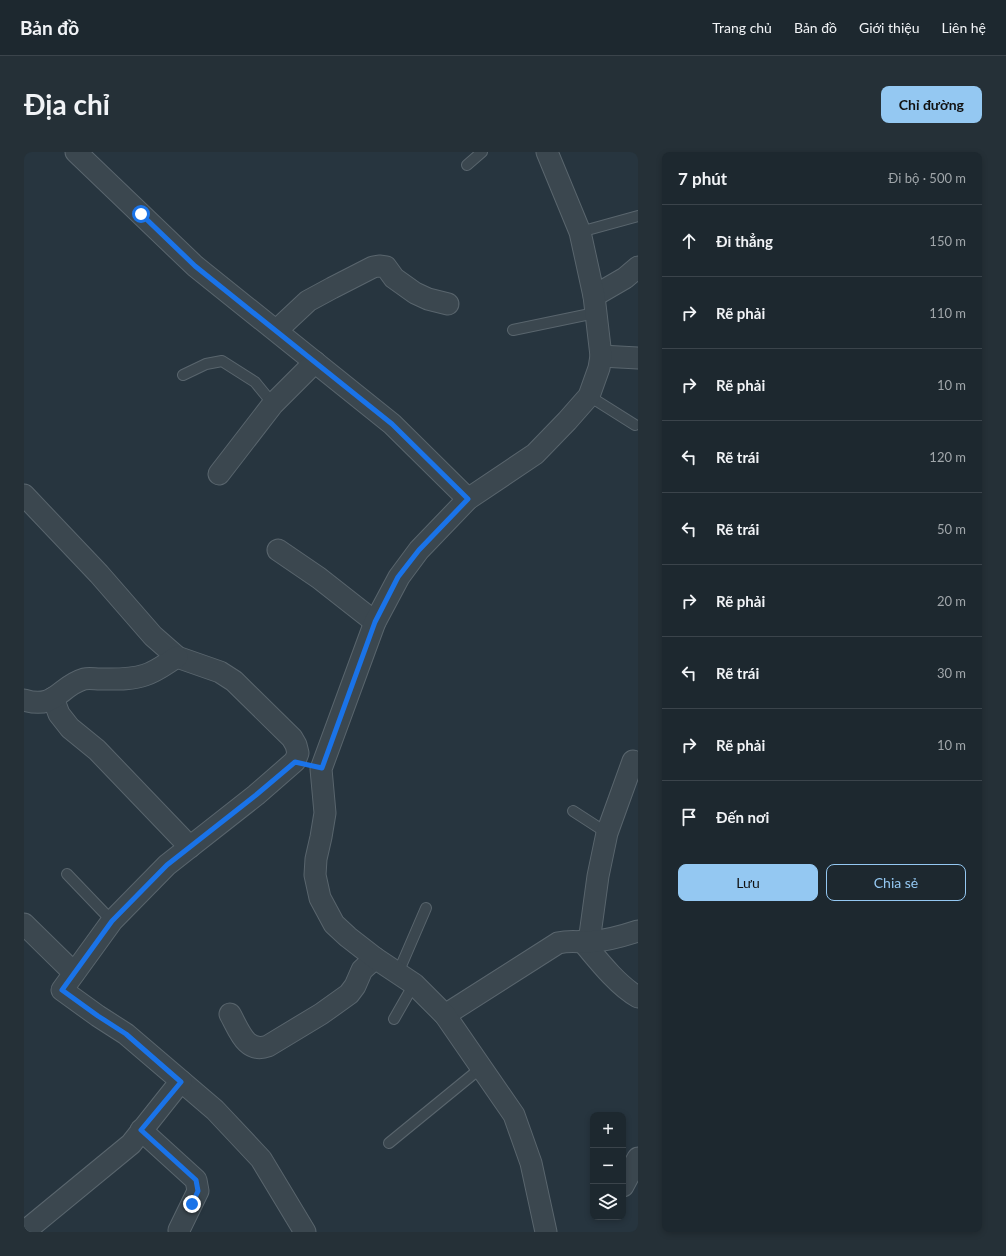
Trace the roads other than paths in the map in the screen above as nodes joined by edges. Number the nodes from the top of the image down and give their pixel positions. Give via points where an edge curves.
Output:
1 (76, 152) edge
2 (482, 152) edge
3 (550, 153) edge
4 (467, 166) dead end
5 (638, 216) edge
6 (580, 232) junction
7 (638, 267) edge
8 (448, 304) dead end
9 (595, 304) junction
10 (276, 330) junction
11 (513, 330) dead end
12 (601, 356) junction
13 (638, 358) edge
14 (316, 362) junction
15 (183, 375) dead end
16 (589, 396) junction
17 (273, 404) junction
18 (635, 425) dead end
19 (219, 474) dead end
20 (24, 495) edge
21 (468, 499) junction
22 (278, 550) dead end
23 (375, 622) junction
24 (177, 657) junction
25 (53, 698) junction
26 (24, 700) edge
27 (633, 761) dead end
28 (295, 762) junction
29 (322, 768) junction
30 (572, 811) dead end
31 (607, 833) junction
32 (190, 847) junction
33 (67, 874) dead end
34 (426, 908) dead end
35 (112, 921) junction
36 (24, 924) edge
37 (638, 931) edge
38 (585, 942) junction
39 (375, 958) junction
40 (74, 973) junction
41 (406, 978) junction
42 (638, 998) edge
43 (230, 1014) dead end
44 (445, 1015) junction
45 (394, 1019) dead end
46 (482, 1067) junction
47 (181, 1082) junction
48 (141, 1130) junction
49 (389, 1143) dead end
50 (638, 1158) edge
51 (624, 1184) edge
52 (179, 1230) dead end
53 (24, 1232) edge
54 (305, 1232) edge
55 (546, 1232) edge

1 - 10 street via 195,266
2 - 4 lane
3 - 6 street
5 - 6 lane
6 - 9 street
7 - 9 street
8 - 10 street via 415,293 394,278 386,267 379,266 308,301
9 - 11 lane
9 - 12 street
10 - 14 street
12 - 13 street
12 - 16 street
14 - 17 street
14 - 21 street via 392,424
15 - 17 lane via 206,364 222,361 254,382
16 - 18 lane
16 - 21 street via 535,454
17 - 19 street
20 - 24 street via 99,574 153,636
21 - 23 street via 419,550 398,577
22 - 23 street
23 - 29 street
24 - 25 street via 146,675 131,678 85,679
24 - 28 street via 220,672 234,681 292,738 298,753
25 - 26 street via 35,703
25 - 32 street via 59,714 70,728 97,750
27 - 31 street
28 - 29 street
28 - 32 street
29 - 39 street via 325,813 315,875 320,898 334,924
30 - 31 lane
31 - 38 street
32 - 35 street via 167,865
33 - 35 lane
34 - 41 lane
35 - 40 street
36 - 40 street
37 - 38 street via 624,936
38 - 42 street via 608,971
38 - 44 street via 567,940 558,943
39 - 41 street
39 - 43 street via 362,970 349,994 268,1046 260,1049 248,1044
40 - 47 street via 62,990 126,1034
41 - 44 street
41 - 45 lane
44 - 46 street
46 - 49 lane
46 - 55 street via 514,1115 532,1163
47 - 48 street
47 - 54 street via 215,1110 261,1159
48 - 52 street via 196,1180 198,1191
48 - 53 street via 131,1144
50 - 51 street

